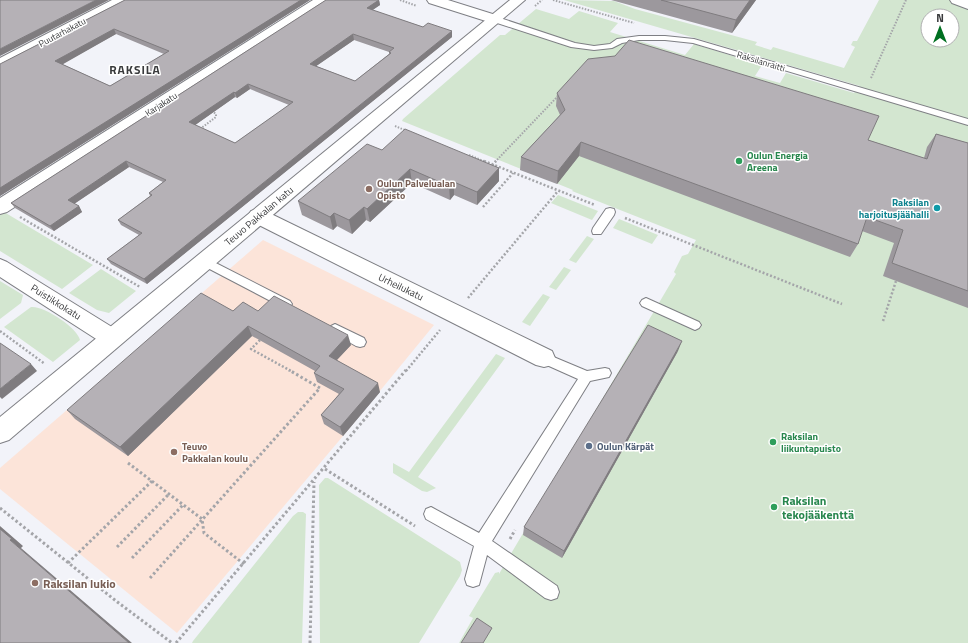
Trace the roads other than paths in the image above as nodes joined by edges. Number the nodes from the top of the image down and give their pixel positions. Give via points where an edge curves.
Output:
1 (123, 0) edge
2 (323, 0) edge
3 (434, 0) edge
4 (518, 0) edge
5 (957, 0) edge
6 (968, 5) edge
7 (494, 19) junction
8 (0, 64) edge
9 (968, 122) edge
10 (1, 207) edge
11 (610, 212) dead end
12 (258, 216) junction
13 (597, 230) dead end
14 (204, 262) junction
15 (0, 267) edge
16 (646, 303) dead end
17 (294, 308) edge
18 (327, 325) edge
19 (695, 325) dead end
20 (112, 338) junction
21 (360, 342) dead end
22 (544, 358) joint
23 (605, 373) dead end
24 (586, 377) junction
25 (0, 432) edge
26 (431, 514) dead end
27 (482, 543) junction
28 (473, 579) dead end
29 (551, 592) dead end

1 - 8 street, Puutarhakatu
2 - 10 street, Karjakatu
3 - 7 street
4 - 7 street, Teuvo Pakkalan katu
5 - 6 street
7 - 9 lane, Raksilanraitti via 574,45 594,48 639,38 694,41
7 - 12 street, Teuvo Pakkalan katu
11 - 13 lane
12 - 14 street, Teuvo Pakkalan katu
12 - 22 street, Urheilukatu
14 - 17 lane
14 - 20 street, Teuvo Pakkalan katu
15 - 20 street, Puistikkokatu
16 - 19 lane
18 - 21 lane
20 - 25 street, Teuvo Pakkalan katu
22 - 24 lane
23 - 24 lane
24 - 27 lane
26 - 27 lane
27 - 28 lane
27 - 29 lane

